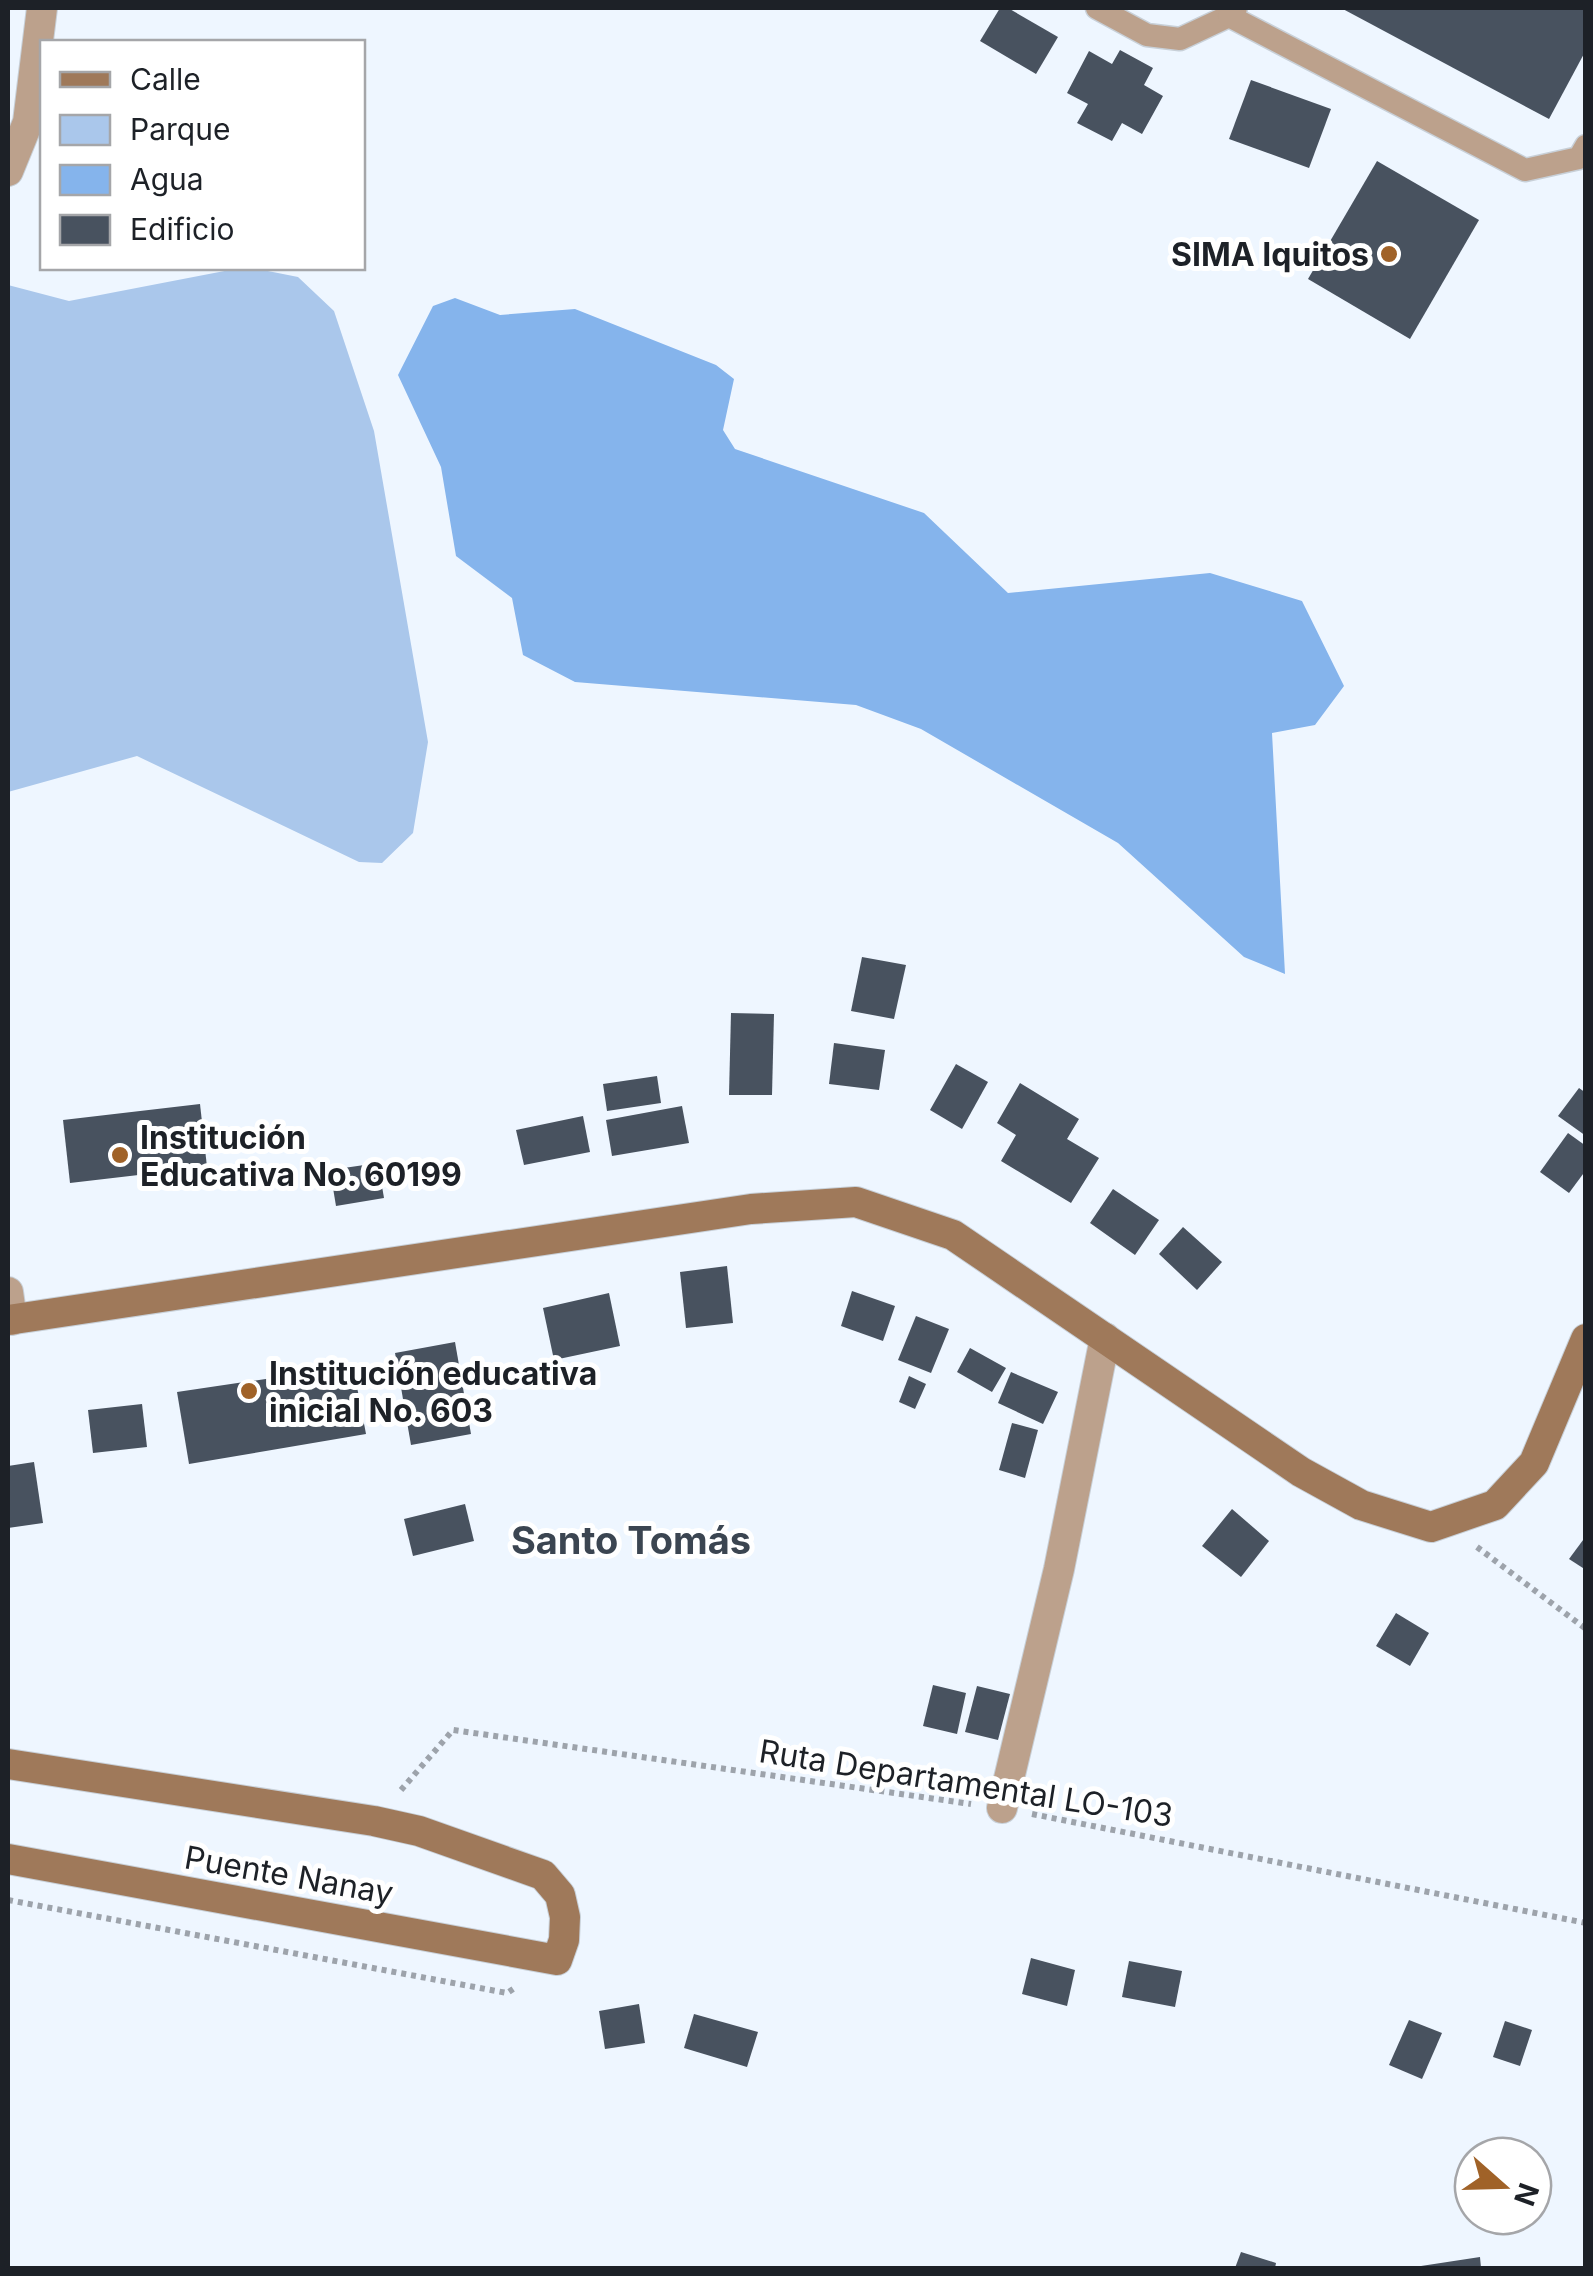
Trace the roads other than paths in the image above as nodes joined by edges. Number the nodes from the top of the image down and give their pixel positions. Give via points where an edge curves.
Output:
1 (42, 8) edge
2 (1096, 8) edge
3 (1233, 12) edge
4 (1586, 146) edge
5 (8, 171) edge
6 (9, 1311) edge
7 (1105, 1338) junction
8 (1586, 1339) edge
9 (8, 1764) edge
10 (1002, 1808) road end
11 (8, 1859) edge

1 - 5 street via 28,122
2 - 3 lane via 1147,35 1180,39
3 - 4 lane via 1525,170 1579,158
6 - 7 street via 751,1209 856,1202 953,1234
7 - 8 street via 1302,1472 1361,1505 1431,1527 1495,1505 1534,1463
7 - 10 street
9 - 11 street, Puente Nanay via 420,1831 542,1875 560,1894 564,1940 557,1960

